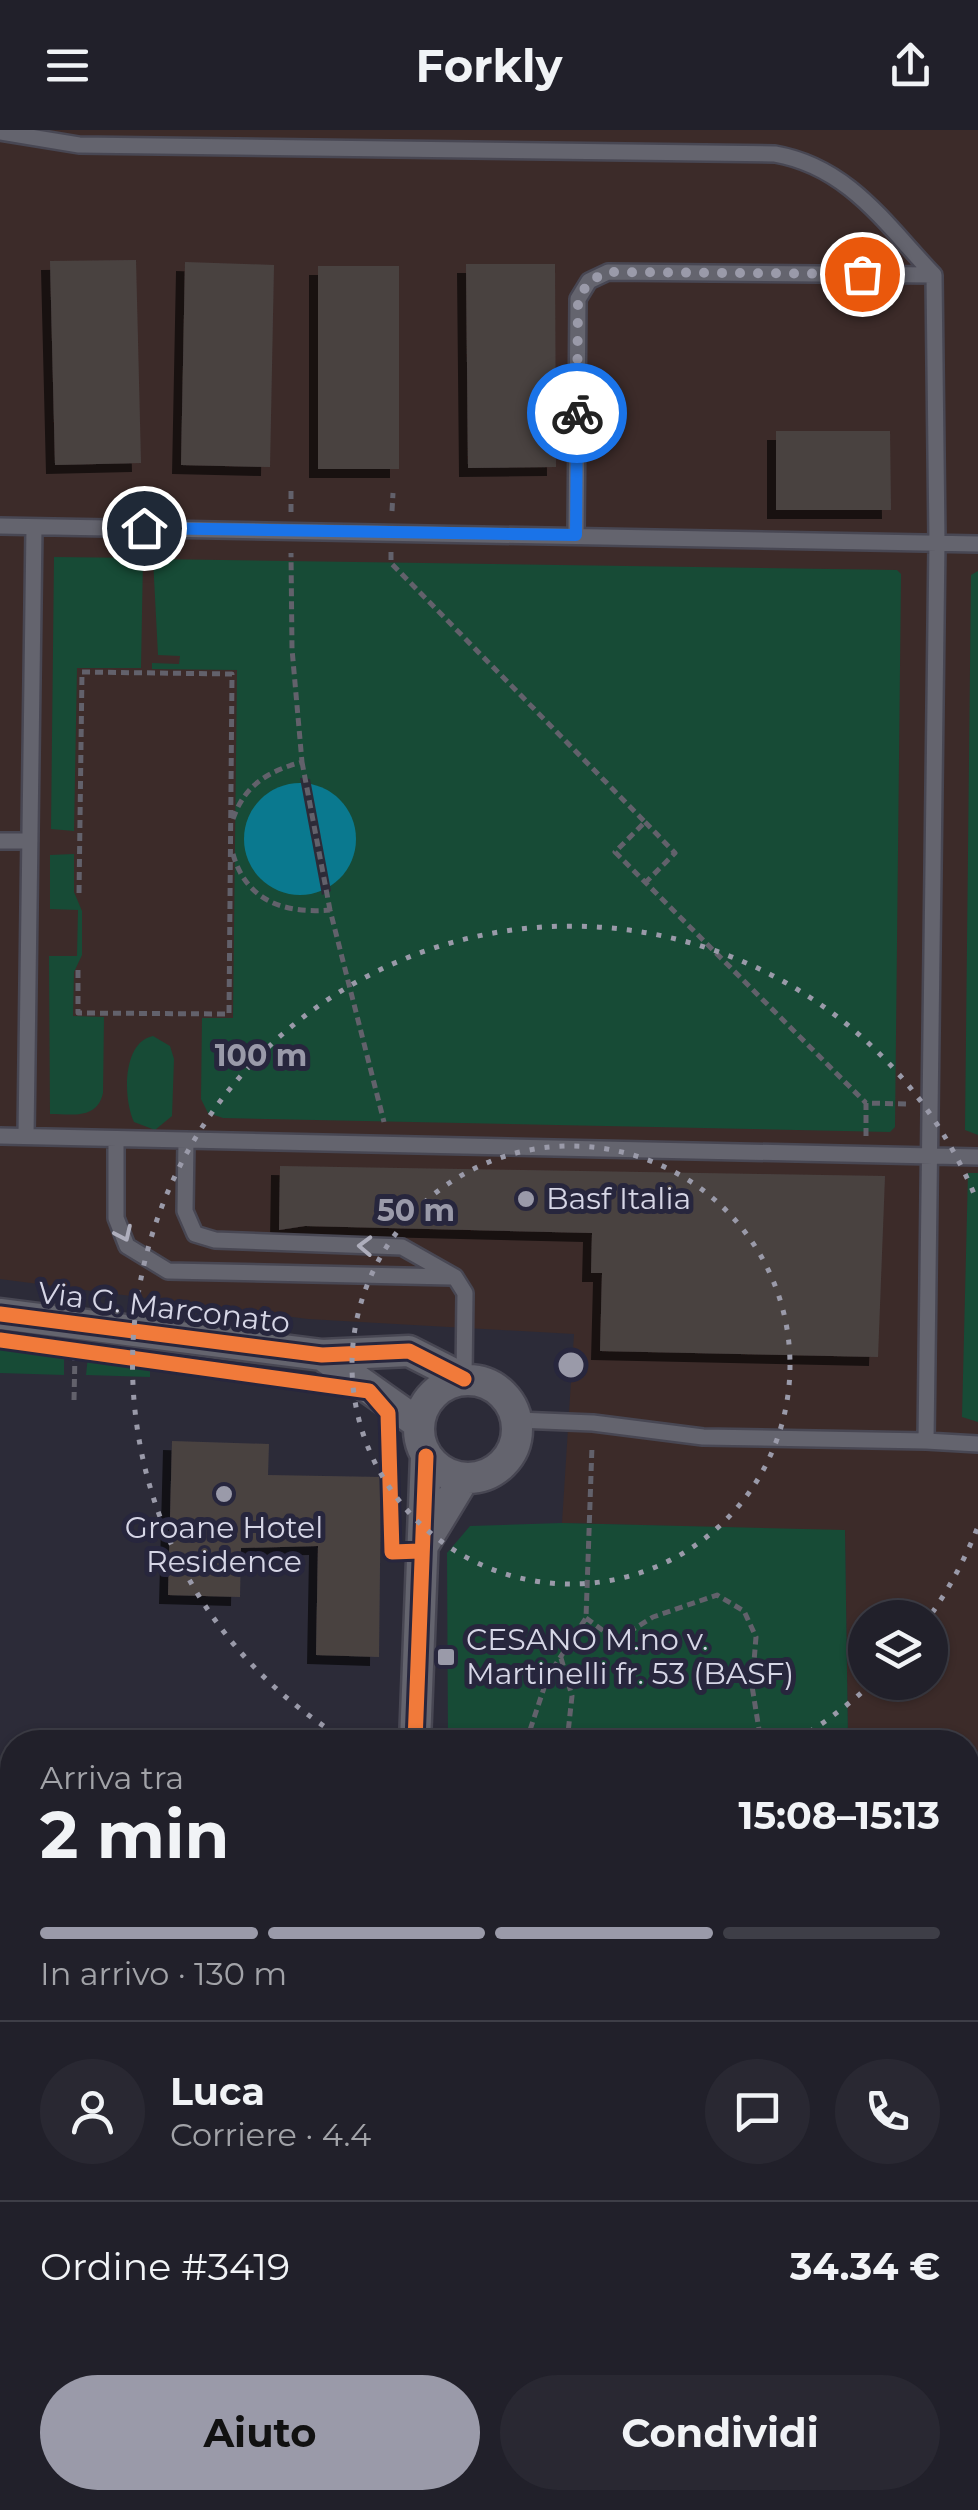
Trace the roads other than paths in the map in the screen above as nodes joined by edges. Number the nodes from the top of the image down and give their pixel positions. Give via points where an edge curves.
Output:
1 (0, 132) edge
2 (934, 275) junction
3 (0, 526) edge
4 (34, 527) junction
5 (576, 535) junction
6 (937, 542) junction
7 (978, 544) edge
8 (0, 841) edge
9 (30, 842) junction
10 (0, 1136) edge
11 (26, 1136) junction
12 (116, 1139) junction
13 (186, 1140) junction
14 (929, 1156) junction
15 (978, 1157) edge
16 (454, 1277) junction
17 (0, 1314) edge
18 (322, 1355) junction
19 (464, 1379) junction
20 (517, 1420) junction
21 (418, 1423) junction
22 (926, 1441) junction
23 (978, 1444) edge
24 (426, 1456) junction
25 (464, 1478) junction
26 (420, 1551) junction
27 (416, 1730) edge

1 - 2 lane via 79,145 775,154 842,180
2 - 5 lane via 608,272 589,281 578,300
2 - 6 lane
3 - 4 lane
4 - 5 lane
4 - 9 lane
5 - 6 lane
6 - 7 lane
6 - 14 lane
8 - 9 lane
9 - 11 lane
10 - 11 lane
11 - 12 lane
12 - 13 lane
12 -> 16 lane via 116,1218 127,1246 168,1271
13 - 14 lane
16 -> 13 lane via 402,1247 195,1234 185,1212
14 - 15 lane
14 - 22 lane
16 - 19 lane via 465,1294
17 - 18 street, Via G. Marconato
18 - 19 street, Via G. Marconato via 409,1351
18 - 21 street, Via G. Marconato
19 - 20 street via 499,1390
19 - 21 street via 433,1394
20 - 22 lane via 703,1437
20 - 25 street via 509,1457 497,1469
21 - 24 street
22 - 23 lane
24 - 25 street
24 - 26 street
25 - 26 street
26 - 27 street

